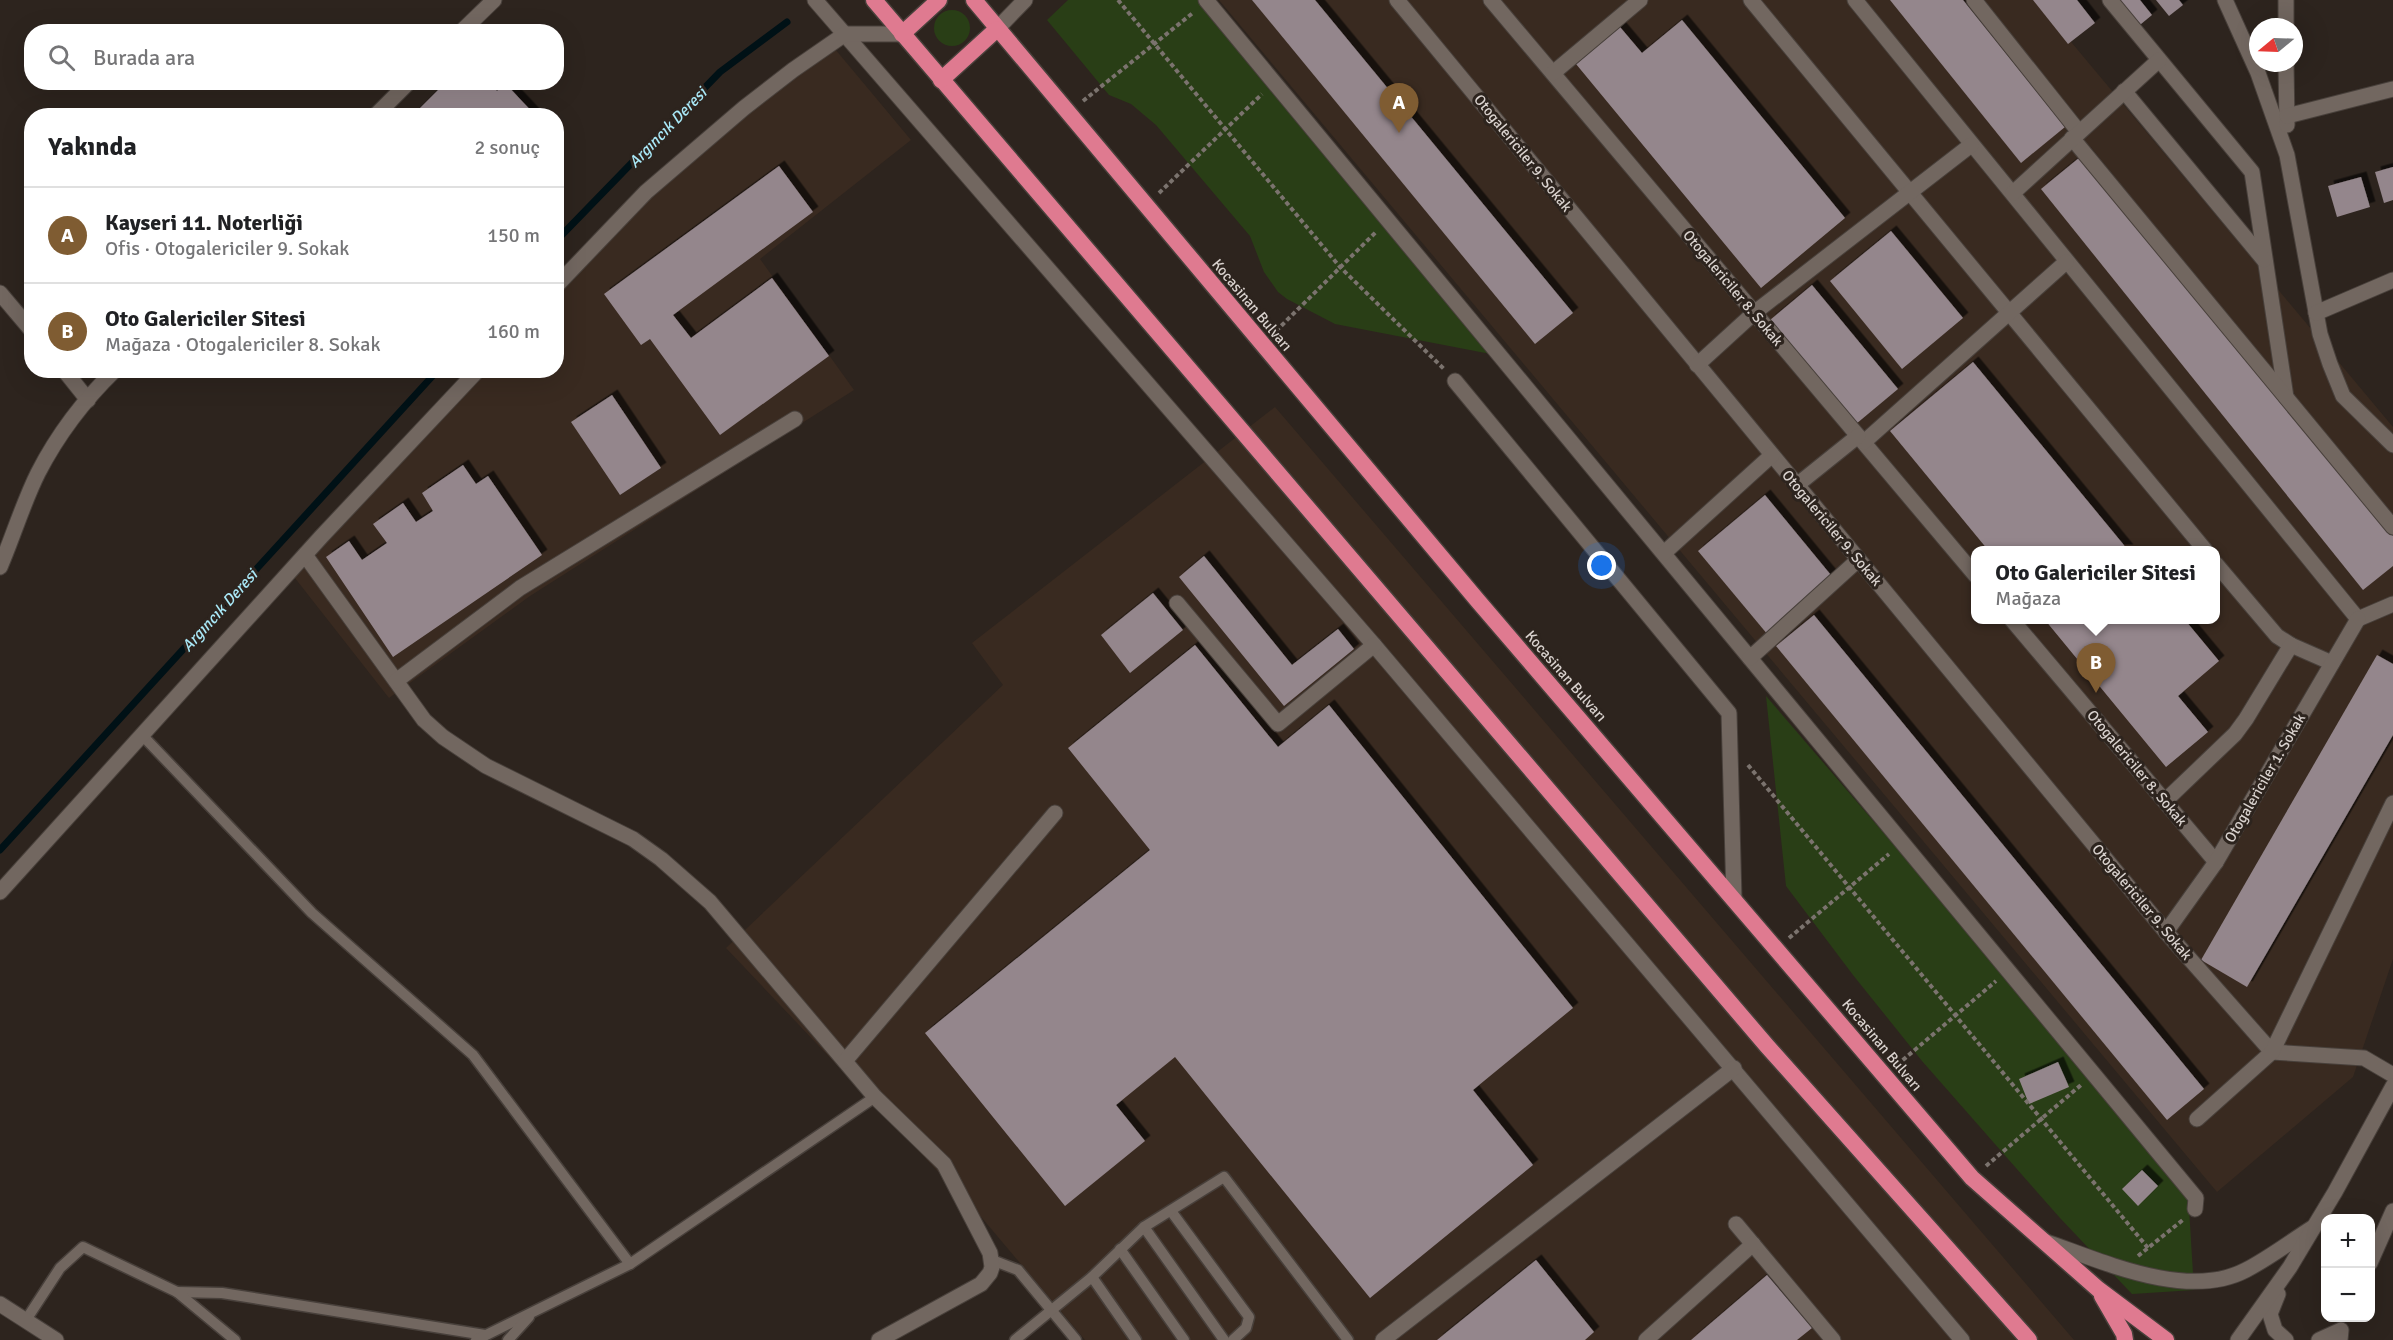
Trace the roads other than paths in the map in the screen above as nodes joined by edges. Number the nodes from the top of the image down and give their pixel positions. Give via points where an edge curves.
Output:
1 (494, 0) edge
2 (815, 0) edge
3 (874, 0) edge
4 (939, 0) edge
5 (974, 0) edge
6 (1025, 0) edge
7 (1397, 0) edge
8 (1491, 0) edge
9 (1640, 0) edge
10 (1751, 0) edge
11 (1855, 0) edge
12 (1974, 0) edge
13 (2110, 0) edge
14 (2225, 0) edge
15 (2286, 0) edge
16 (1207, 1) edge
17 (2286, 18) edge
18 (469, 24) edge
19 (997, 29) junction
20 (845, 34) junction
21 (902, 34) junction
22 (2159, 60) junction
23 (2286, 72) edge
24 (1553, 73) junction
25 (941, 80) junction
26 (2393, 89) edge
27 (401, 90) edge
28 (2124, 91) junction
29 (383, 108) edge
30 (2287, 116) junction
31 (2076, 135) junction
32 (1971, 145) junction
33 (2287, 155) junction
34 (1910, 193) junction
35 (2013, 193) junction
36 (2066, 262) junction
37 (2265, 262) junction
38 (564, 278) edge
39 (2393, 280) edge
40 (0, 293) edge
41 (1754, 313) junction
42 (2009, 313) junction
43 (2316, 313) junction
44 (24, 322) edge
45 (1697, 365) junction
46 (71, 378) edge
47 (108, 378) edge
48 (471, 378) edge
49 (1455, 381) road end
50 (2286, 397) junction
51 (88, 399) junction
52 (795, 419) dead end
53 (1861, 439) junction
54 (2393, 445) edge
55 (1772, 456) junction
56 (1797, 485) junction
57 (2393, 526) edge
58 (2202, 546) edge
59 (1664, 553) junction
60 (305, 555) junction
61 (1858, 560) junction
62 (0, 567) edge
63 (2220, 569) edge
64 (1971, 570) edge
65 (1177, 603) dead end
66 (2393, 604) edge
67 (2358, 619) junction
68 (2015, 624) edge
69 (1374, 645) junction
70 (2290, 645) junction
71 (1750, 658) junction
72 (2332, 663) junction
73 (396, 681) junction
74 (142, 735) junction
75 (2164, 801) junction
76 (2393, 803) edge
77 (1055, 813) dead end
78 (2216, 862) junction
79 (0, 892) edge
80 (1734, 898) junction
81 (2166, 932) junction
82 (2272, 1052) junction
83 (845, 1061) junction
84 (1734, 1068) junction
85 (2393, 1075) edge
86 (2393, 1086) edge
87 (875, 1097) junction
88 (2197, 1119) dead end
89 (2195, 1209) road end
90 (1171, 1211) junction
91 (2393, 1212) edge
92 (1736, 1224) dead end
93 (2314, 1226) junction
94 (1144, 1227) junction
95 (2043, 1240) junction
96 (1753, 1244) junction
97 (1120, 1249) junction
98 (2375, 1252) edge
99 (992, 1260) junction
100 (630, 1264) junction
101 (2290, 1267) junction
102 (1092, 1277) junction
103 (2098, 1289) junction
104 (177, 1292) junction
105 (0, 1304) edge
106 (536, 1311) junction
107 (1053, 1311) junction
108 (26, 1320) junction
109 (2341, 1332) edge
110 (481, 1338) edge
111 (2028, 1339) edge
112 (56, 1340) edge
113 (235, 1340) edge
114 (508, 1340) edge
115 (879, 1340) edge
116 (1015, 1340) edge
117 (1076, 1340) edge
118 (1136, 1340) edge
119 (1184, 1340) edge
120 (1224, 1340) edge
121 (1233, 1340) edge
122 (1347, 1340) edge
123 (1383, 1340) edge
124 (1646, 1340) edge
125 (1833, 1340) edge
126 (1962, 1340) edge
127 (2125, 1340) edge
128 (2166, 1340) edge
129 (2238, 1340) edge
130 (2286, 1340) edge
131 (2319, 1340) edge

1 - 18 street
2 - 20 street
3 - 21 highway
4 - 21 highway
5 - 19 highway, Kocasinan Bulvarı
6 - 19 street
7 - 45 street, Otogalericiler 9. Sokak
8 - 24 street, Otogalericiler 8. Sokak
9 - 24 street
10 - 34 street
11 - 32 street
12 - 31 street
13 - 22 street
14 - 33 street via 2258,73
15 - 17 street
16 - 59 street
19 - 25 highway
19 - 80 highway, Kocasinan Bulvarı via 1478,601
20 - 21 street
20 - 38 street via 696,148 646,192
20 - 69 street
21 - 25 highway
22 - 28 street
22 - 37 street via 2252,172
23 - 30 street
24 - 41 street, Otogalericiler 8. Sokak
25 - 111 highway via 1767,1046
26 - 30 street
27 - 29 street
28 - 31 street
28 - 37 street
30 - 33 street
31 - 35 street
31 - 50 street
32 - 34 street
32 - 35 street
33 - 43 street
34 - 41 street
34 - 42 street
35 - 36 street
36 - 42 street
36 - 67 street
37 - 50 street
39 - 43 street
40 - 44 street
41 - 45 street
41 - 53 street, Otogalericiler 8. Sokak
42 - 53 street
42 - 58 street
43 - 54 street via 2343,396
45 - 55 street, Otogalericiler 9. Sokak
46 - 51 street
47 - 51 street
48 - 60 street
49 - 80 street via 1730,713
50 - 57 street
51 - 62 street via 37,475
52 - 73 street via 520,588
53 - 56 street
53 - 64 street, Otogalericiler 8. Sokak
55 - 56 street, Otogalericiler 9. Sokak
55 - 59 street
56 - 61 street, Otogalericiler 9. Sokak
59 - 71 street
60 - 73 street
60 - 74 street
61 - 71 street
61 - 81 street, Otogalericiler 9. Sokak
63 - 70 street via 2265,624
65 - 69 street via 1278,724
66 - 67 street
67 - 72 street, Otogalericiler 1. Sokak
68 - 75 street, Otogalericiler 8. Sokak
69 - 84 street
70 - 72 street
70 - 75 street via 2235,734
71 - 89 street via 2196,1198
72 - 78 street, Otogalericiler 1. Sokak
73 - 83 street via 424,720 463,752 633,839 688,881 730,924
74 - 79 street
74 - 100 lane via 312,913 473,1055
75 - 78 street, Otogalericiler 8. Sokak
76 - 82 street
77 - 83 street
78 - 81 street, Otogalericiler 1. Sokak
80 - 95 highway, Kocasinan Bulvarı via 1972,1178
81 - 82 street, Otogalericiler 9. Sokak
82 - 85 street via 2364,1058
82 - 88 street
83 - 87 street
84 - 123 street
84 - 126 street
86 - 93 street
87 - 99 street via 944,1164
87 - 100 lane
90 - 94 lane
90 - 121 lane via 1249,1317 1246,1329
90 - 122 lane via 1224,1177
91 - 98 street
92 - 96 street
93 - 95 street via 2245,1270 2223,1278 2172,1281
93 - 101 street
94 - 97 lane
94 - 120 lane
95 - 103 highway, Kocasinan Bulvarı
96 - 124 street
96 - 125 street
97 - 102 lane
97 - 119 lane
99 - 107 lane via 1018,1270
99 - 115 street via 990,1273 981,1284
100 - 106 lane
101 - 129 street
101 - 130 street via 2270,1314 2275,1330
102 - 107 lane
102 - 118 lane
103 - 127 highway
103 - 128 highway, Kocasinan Bulvarı
104 - 108 lane via 83,1247 60,1268
104 - 110 lane via 222,1293
104 - 113 lane
105 - 108 street
106 - 110 lane
106 - 114 lane
107 - 116 lane
107 - 117 lane
108 - 112 street
109 - 131 street

